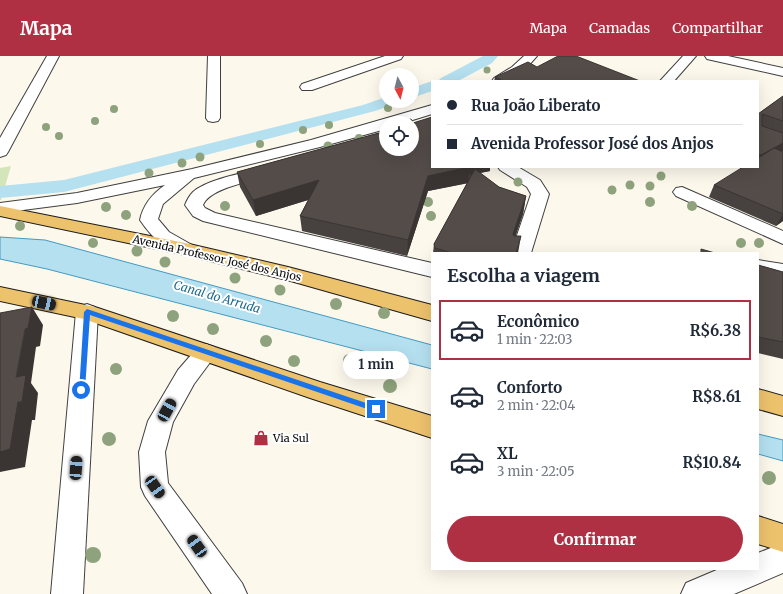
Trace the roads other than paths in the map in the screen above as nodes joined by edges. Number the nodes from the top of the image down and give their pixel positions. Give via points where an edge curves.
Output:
1 (53, 56) edge
2 (214, 56) edge
3 (397, 56) edge
4 (531, 56) edge
5 (690, 56) edge
6 (710, 56) edge
7 (783, 72) edge
8 (501, 80) edge
9 (667, 80) edge
10 (307, 87) dead end
11 (431, 109) edge
12 (413, 116) edge
13 (214, 118) dead end
14 (419, 119) edge
15 (428, 124) edge
16 (379, 125) edge
17 (379, 141) edge
18 (1, 152) edge
19 (508, 168) edge
20 (192, 174) junction
21 (682, 192) dead end
22 (0, 210) edge
23 (783, 238) edge
24 (185, 249) junction
25 (521, 252) edge
26 (759, 266) edge
27 (431, 270) edge
28 (783, 271) edge
29 (0, 294) edge
30 (87, 312) junction
31 (431, 313) edge
32 (206, 353) junction
33 (759, 399) edge
34 (783, 406) edge
35 (431, 427) edge
36 (759, 530) edge
37 (783, 538) edge
38 (783, 558) edge
39 (759, 568) edge
40 (755, 570) edge
41 (67, 594) edge
42 (231, 594) edge
43 (697, 594) edge

1 - 18 street
2 - 13 street
3 - 10 street
4 - 8 street via 517,70
5 - 9 street
6 - 7 street
11 - 12 street
14 - 15 street
16 - 20 street
17 - 27 street via 226,184 204,192 194,205 199,212 209,217
19 - 25 street via 534,184 540,194
20 - 22 street via 77,198
20 - 24 street via 156,201 150,211 149,220 162,236
21 - 23 street
22 - 24 main road, Avenida Professor José dos Anjos
24 - 31 main road, Avenida Professor José dos Anjos
26 - 28 street
29 - 30 main road
30 - 32 main road
30 - 41 street
32 - 35 main road
32 - 42 street via 186,377 161,421 152,452 155,487
33 - 34 main road
36 - 37 main road
38 - 39 street
40 - 43 street

